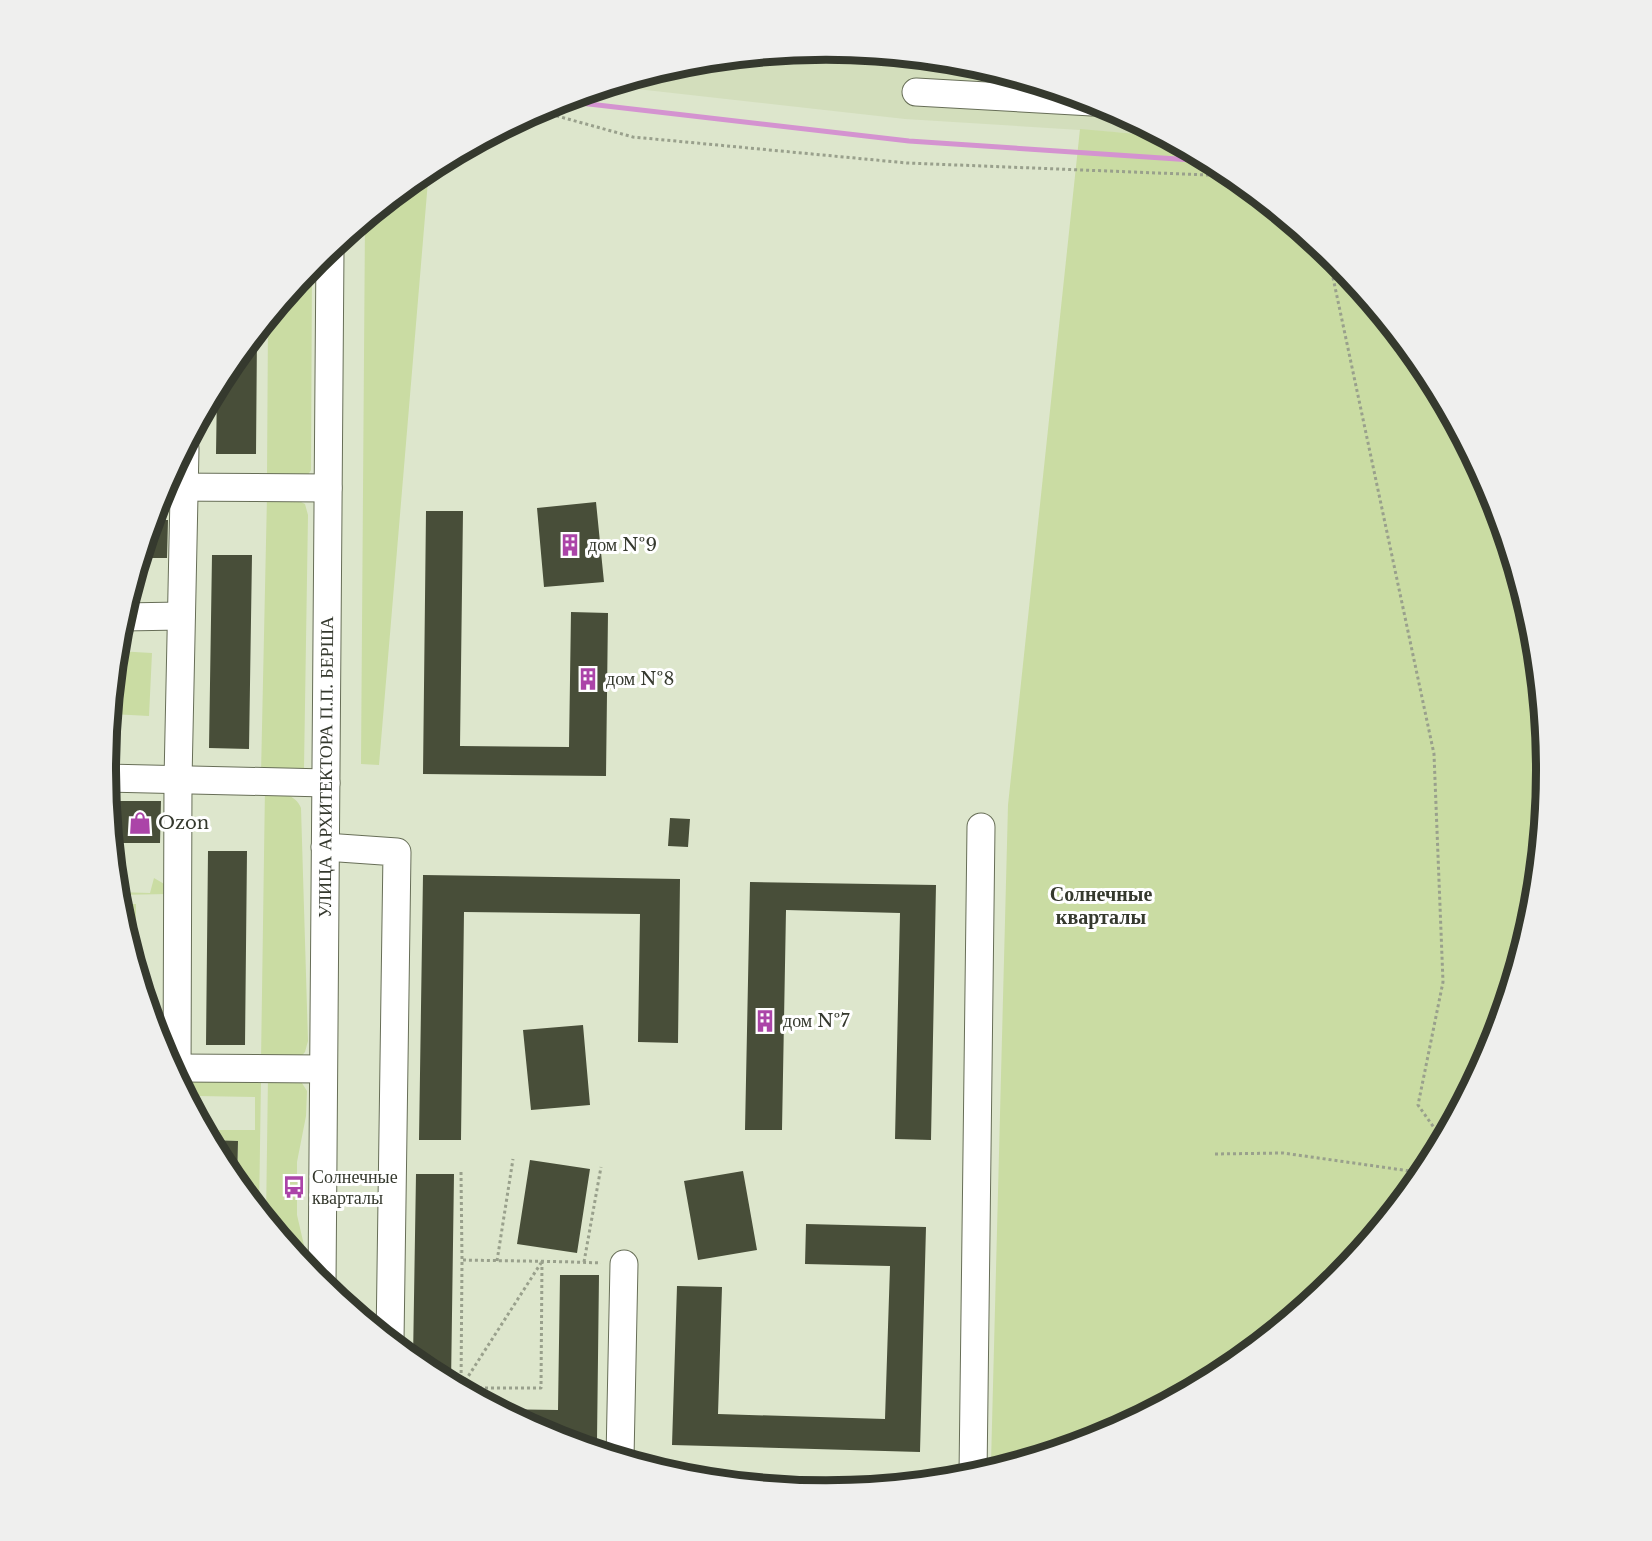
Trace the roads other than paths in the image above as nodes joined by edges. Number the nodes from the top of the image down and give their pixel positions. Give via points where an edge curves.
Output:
1 (916, 92) dead end
2 (1060, 100) edge
3 (330, 262) edge
4 (175, 487) edge
5 (328, 488) junction
6 (174, 490) edge
7 (182, 616) junction
8 (133, 617) edge
9 (116, 778) edge
10 (178, 780) junction
11 (326, 783) junction
12 (981, 827) dead end
13 (325, 847) junction
14 (177, 1058) edge
15 (323, 1069) junction
16 (184, 1074) edge
17 (624, 1264) road end
18 (322, 1271) edge
19 (390, 1332) edge
20 (620, 1450) edge
21 (973, 1465) edge

1 - 2 street
3 - 5 street, УЛИЦА АРХИТЕКТОРА П.П. БЕРША
4 - 5 street
5 - 11 street, УЛИЦА АРХИТЕКТОРА П.П. БЕРША
6 - 7 street
7 - 8 street
7 - 10 street
9 - 10 street
10 - 11 street
10 - 14 street
11 - 13 street, УЛИЦА АРХИТЕКТОРА П.П. БЕРША
12 - 21 street
13 - 15 street, УЛИЦА АРХИТЕКТОРА П.П. БЕРША
13 - 19 street via 397,852
15 - 16 street
15 - 18 street, УЛИЦА АРХИТЕКТОРА П.П. БЕРША
17 - 20 street

